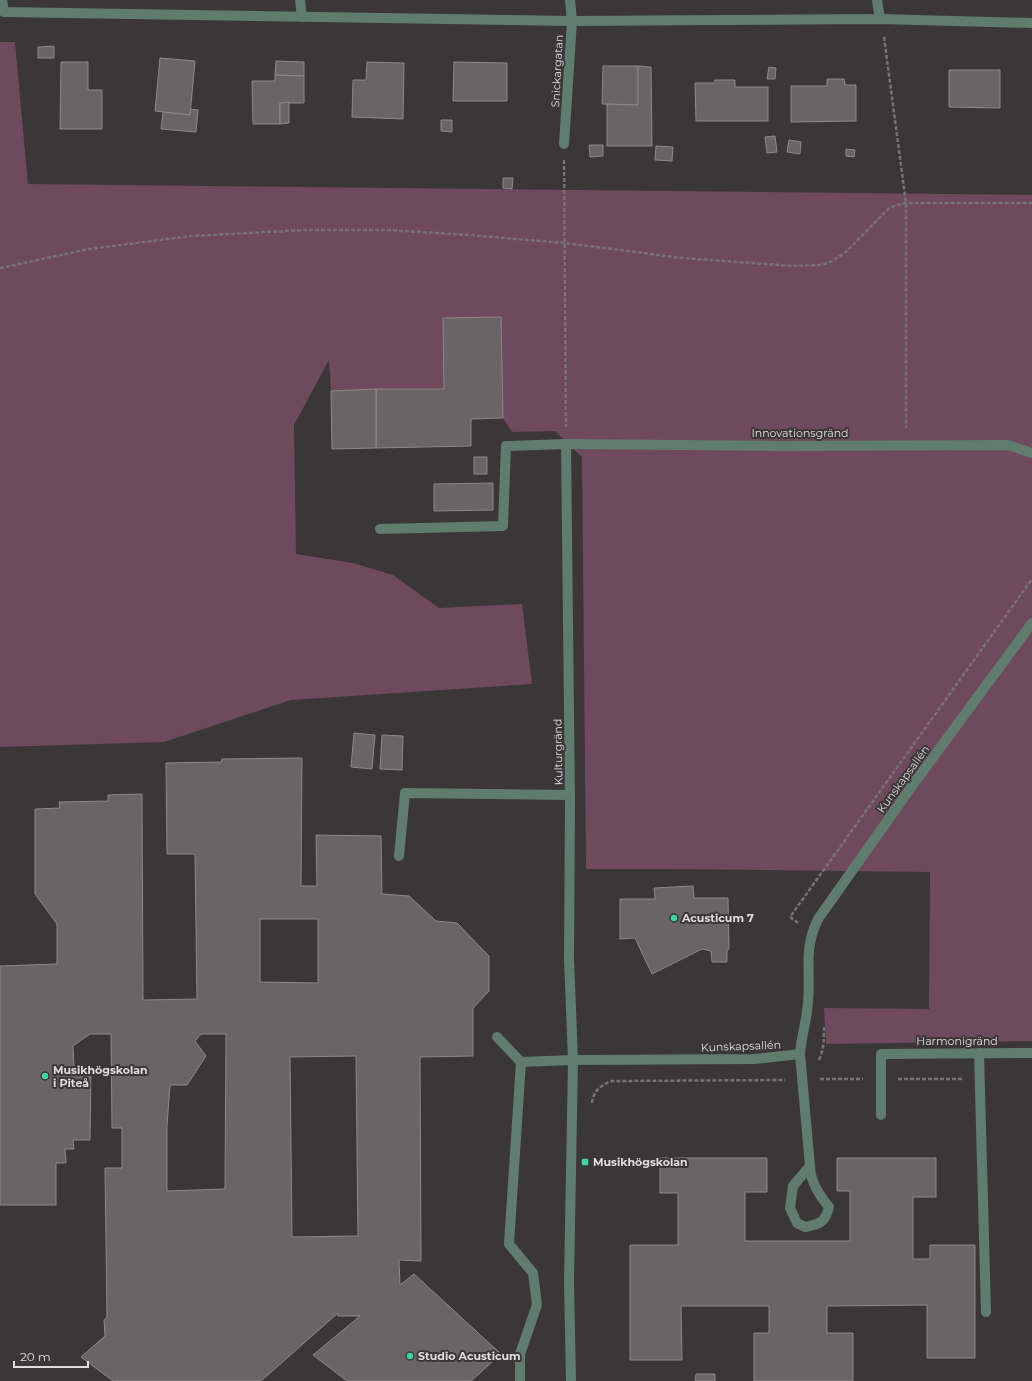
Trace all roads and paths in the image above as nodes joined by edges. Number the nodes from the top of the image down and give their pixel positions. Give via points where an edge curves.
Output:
1 (2, 0) edge
2 (300, 0) edge
3 (570, 0) edge
4 (877, 0) edge
5 (302, 17) junction
6 (880, 18) junction
7 (572, 21) junction
8 (1032, 23) edge
9 (564, 144) joint
10 (906, 203) junction
11 (1032, 203) edge
12 (565, 243) junction
13 (0, 268) edge
14 (566, 444) junction
15 (906, 445) junction
16 (1032, 453) edge
17 (380, 529) dead end
18 (1032, 579) edge
19 (1032, 623) edge
20 (570, 795) junction
21 (400, 856) dead end
22 (812, 932) junction
23 (497, 1036) dead end
24 (979, 1053) junction
25 (1032, 1053) edge
26 (800, 1054) junction
27 (573, 1060) junction
28 (521, 1062) junction
29 (882, 1079) junction
30 (980, 1079) junction
31 (803, 1080) junction
32 (591, 1109) dead end
33 (881, 1115) dead end
34 (810, 1166) junction
35 (986, 1312) dead end
36 (520, 1381) edge
37 (571, 1381) edge

1 - 5 street via 4,12
2 - 5 street
3 - 7 street, Snickargatan
4 - 6 street
5 - 7 street
6 - 7 street
6 - 8 street
6 - 10 path via 885,37
7 - 9 street, Snickargatan
9 - 12 path
10 - 11 path
10 - 12 path via 888,209 846,252 832,262 822,265 793,266 717,261
10 - 15 path
12 - 13 path via 387,230 305,230 192,236 89,249
12 - 14 path
14 - 15 street, Innovationsgränd
14 - 17 street, Innovationsgränd via 506,446 502,526
14 - 20 street, Kulturgränd
15 - 16 street, Innovationsgränd via 1008,445
18 - 22 path via 790,917
19 - 22 street, Kunskapsallén via 899,805 818,919
20 - 21 street via 405,793
20 - 27 street, Kulturgränd via 569,959
22 - 26 street, Kunskapsallén via 808,950 807,1014
23 - 28 street
24 - 25 street, Harmonigränd
24 - 29 street, Harmonigränd via 881,1054
24 - 30 street
26 - 27 street, Kunskapsallén via 755,1059
26 - 31 street
27 - 28 street, Kunskapsallén
27 - 37 street via 569,1282
28 - 36 street via 509,1244 533,1273 537,1305 520,1354
29 - 30 path
29 - 31 path
29 - 33 street
30 - 35 street
31 - 32 path via 612,1081 605,1083 595,1092
31 - 34 street
34 - 34 street via 793,1186 790,1208 797,1223 805,1227 820,1223 826,1216 829,1206 821,1197 810,1173

